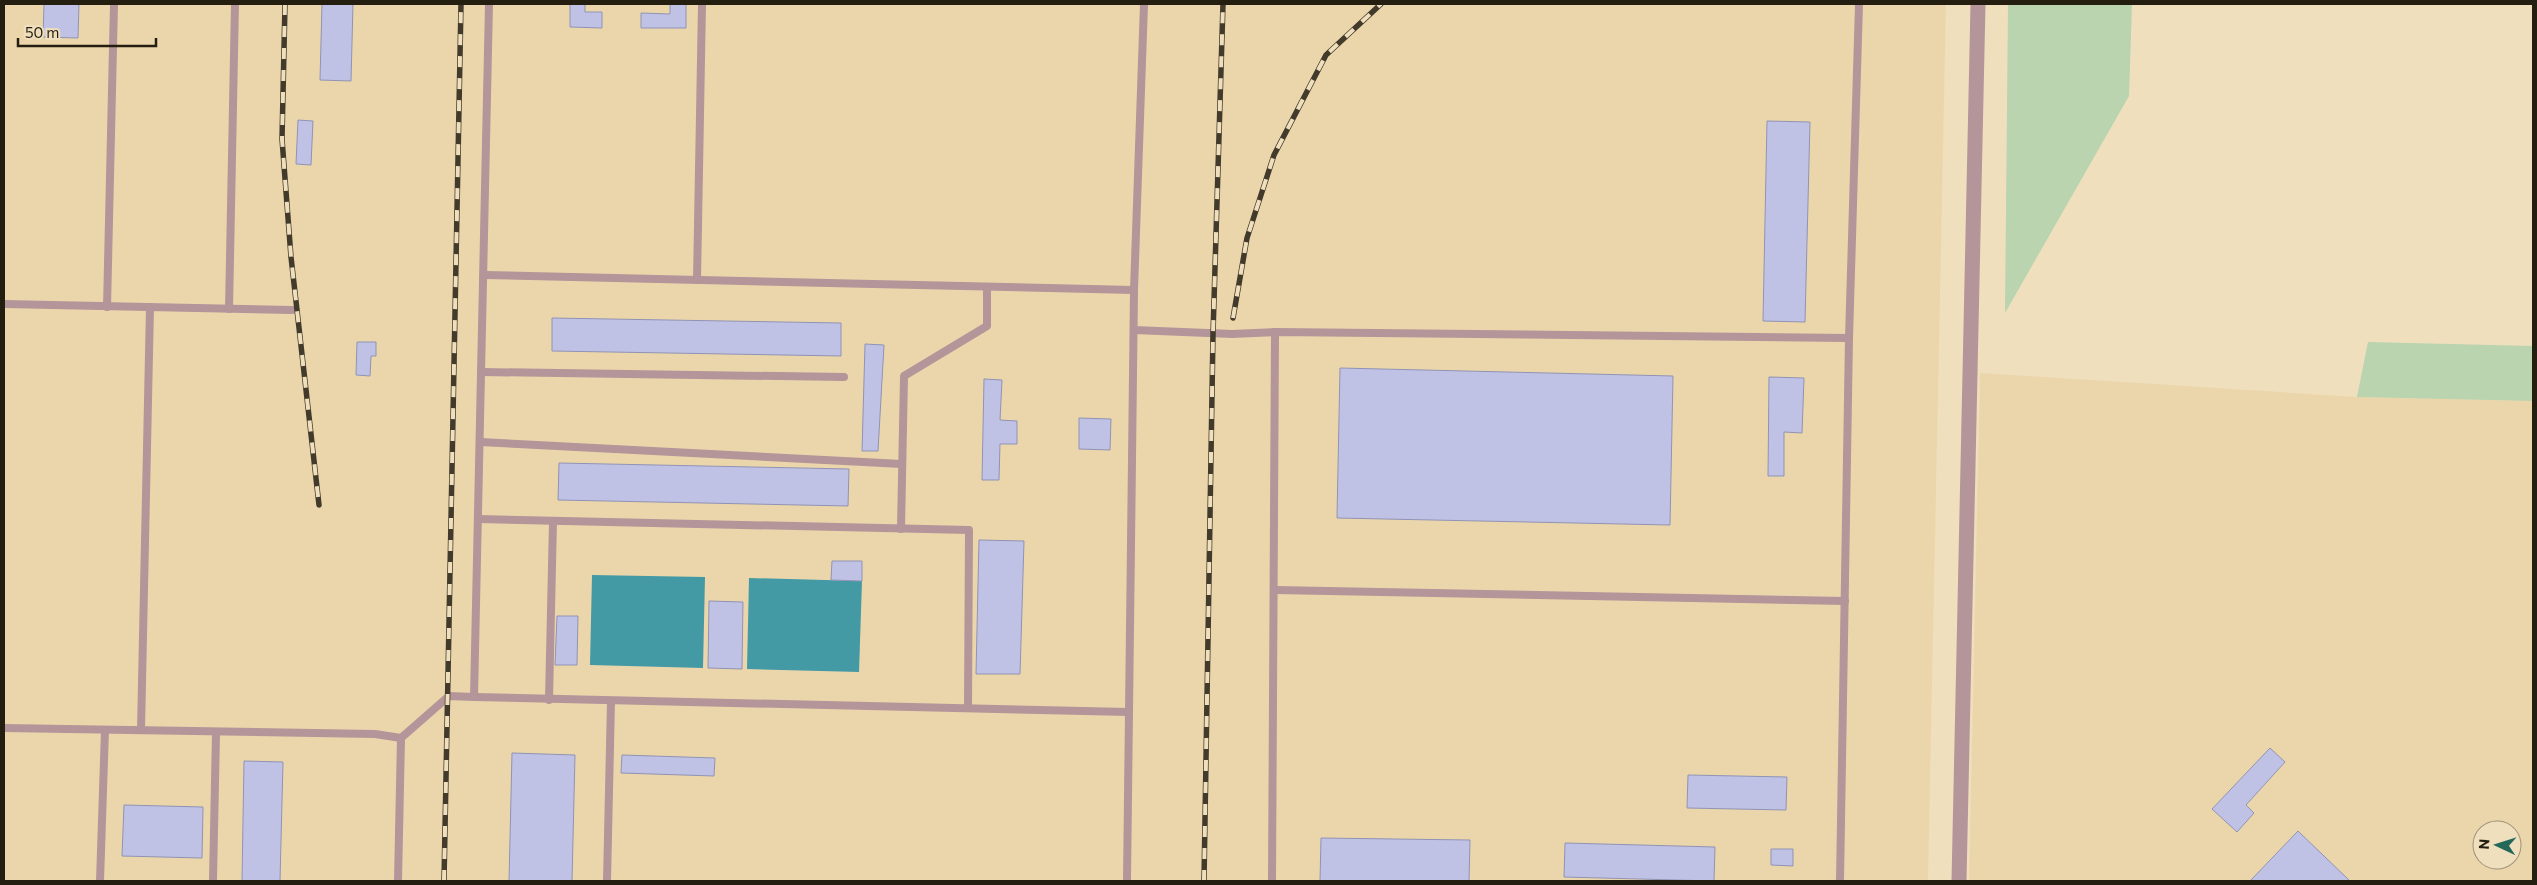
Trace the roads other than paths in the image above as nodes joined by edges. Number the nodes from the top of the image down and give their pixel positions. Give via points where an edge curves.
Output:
1 (114, 4) edge
2 (235, 4) edge
3 (489, 4) edge
4 (702, 4) edge
5 (1144, 4) edge
6 (1859, 4) edge
7 (1978, 4) edge
8 (485, 275) junction
9 (697, 280) junction
10 (987, 287) junction
11 (1134, 290) junction
12 (4, 304) edge
13 (107, 307) junction
14 (150, 307) junction
15 (229, 309) junction
16 (292, 310) dead end
17 (1134, 330) junction
18 (1275, 332) junction
19 (1849, 338) junction
20 (482, 372) junction
21 (844, 377) dead end
22 (480, 442) junction
23 (902, 464) junction
24 (478, 519) junction
25 (553, 521) junction
26 (901, 529) junction
27 (1275, 590) junction
28 (1845, 601) junction
29 (474, 697) junction
30 (549, 700) junction
31 (611, 701) junction
32 (968, 708) junction
33 (1129, 712) junction
34 (4, 728) edge
35 (105, 730) junction
36 (140, 730) junction
37 (216, 733) junction
38 (401, 738) junction
39 (100, 881) edge
40 (213, 881) edge
41 (398, 881) edge
42 (607, 881) edge
43 (1127, 881) edge
44 (1272, 881) edge
45 (1840, 881) edge
46 (1959, 881) edge

1 - 13 lane
2 - 15 lane
3 - 8 lane
4 - 9 lane
5 - 11 lane
6 - 19 lane
7 - 46 street
8 - 9 lane
8 - 20 lane
9 - 10 lane
10 - 11 lane
10 - 23 lane via 987,326 904,376
11 - 17 lane
12 - 13 lane
13 - 14 lane
14 - 15 lane
14 - 36 lane
15 - 16 lane
17 - 18 lane via 1232,334
17 - 33 lane
18 - 19 lane
18 - 27 lane
19 - 28 lane
20 - 21 lane
20 - 22 lane
22 - 23 lane
22 - 24 lane
23 - 26 lane
24 - 25 lane
24 - 29 lane
25 - 26 lane
25 - 30 lane
26 - 32 lane via 969,530
27 - 28 lane
27 - 44 lane
28 - 45 lane
29 - 30 lane
29 - 38 lane via 449,696
30 - 31 lane
31 - 32 lane
31 - 42 lane
32 - 33 lane
33 - 43 lane
34 - 35 lane
35 - 36 lane
35 - 39 lane
36 - 37 lane
37 - 38 lane via 375,734
37 - 40 lane
38 - 41 lane

